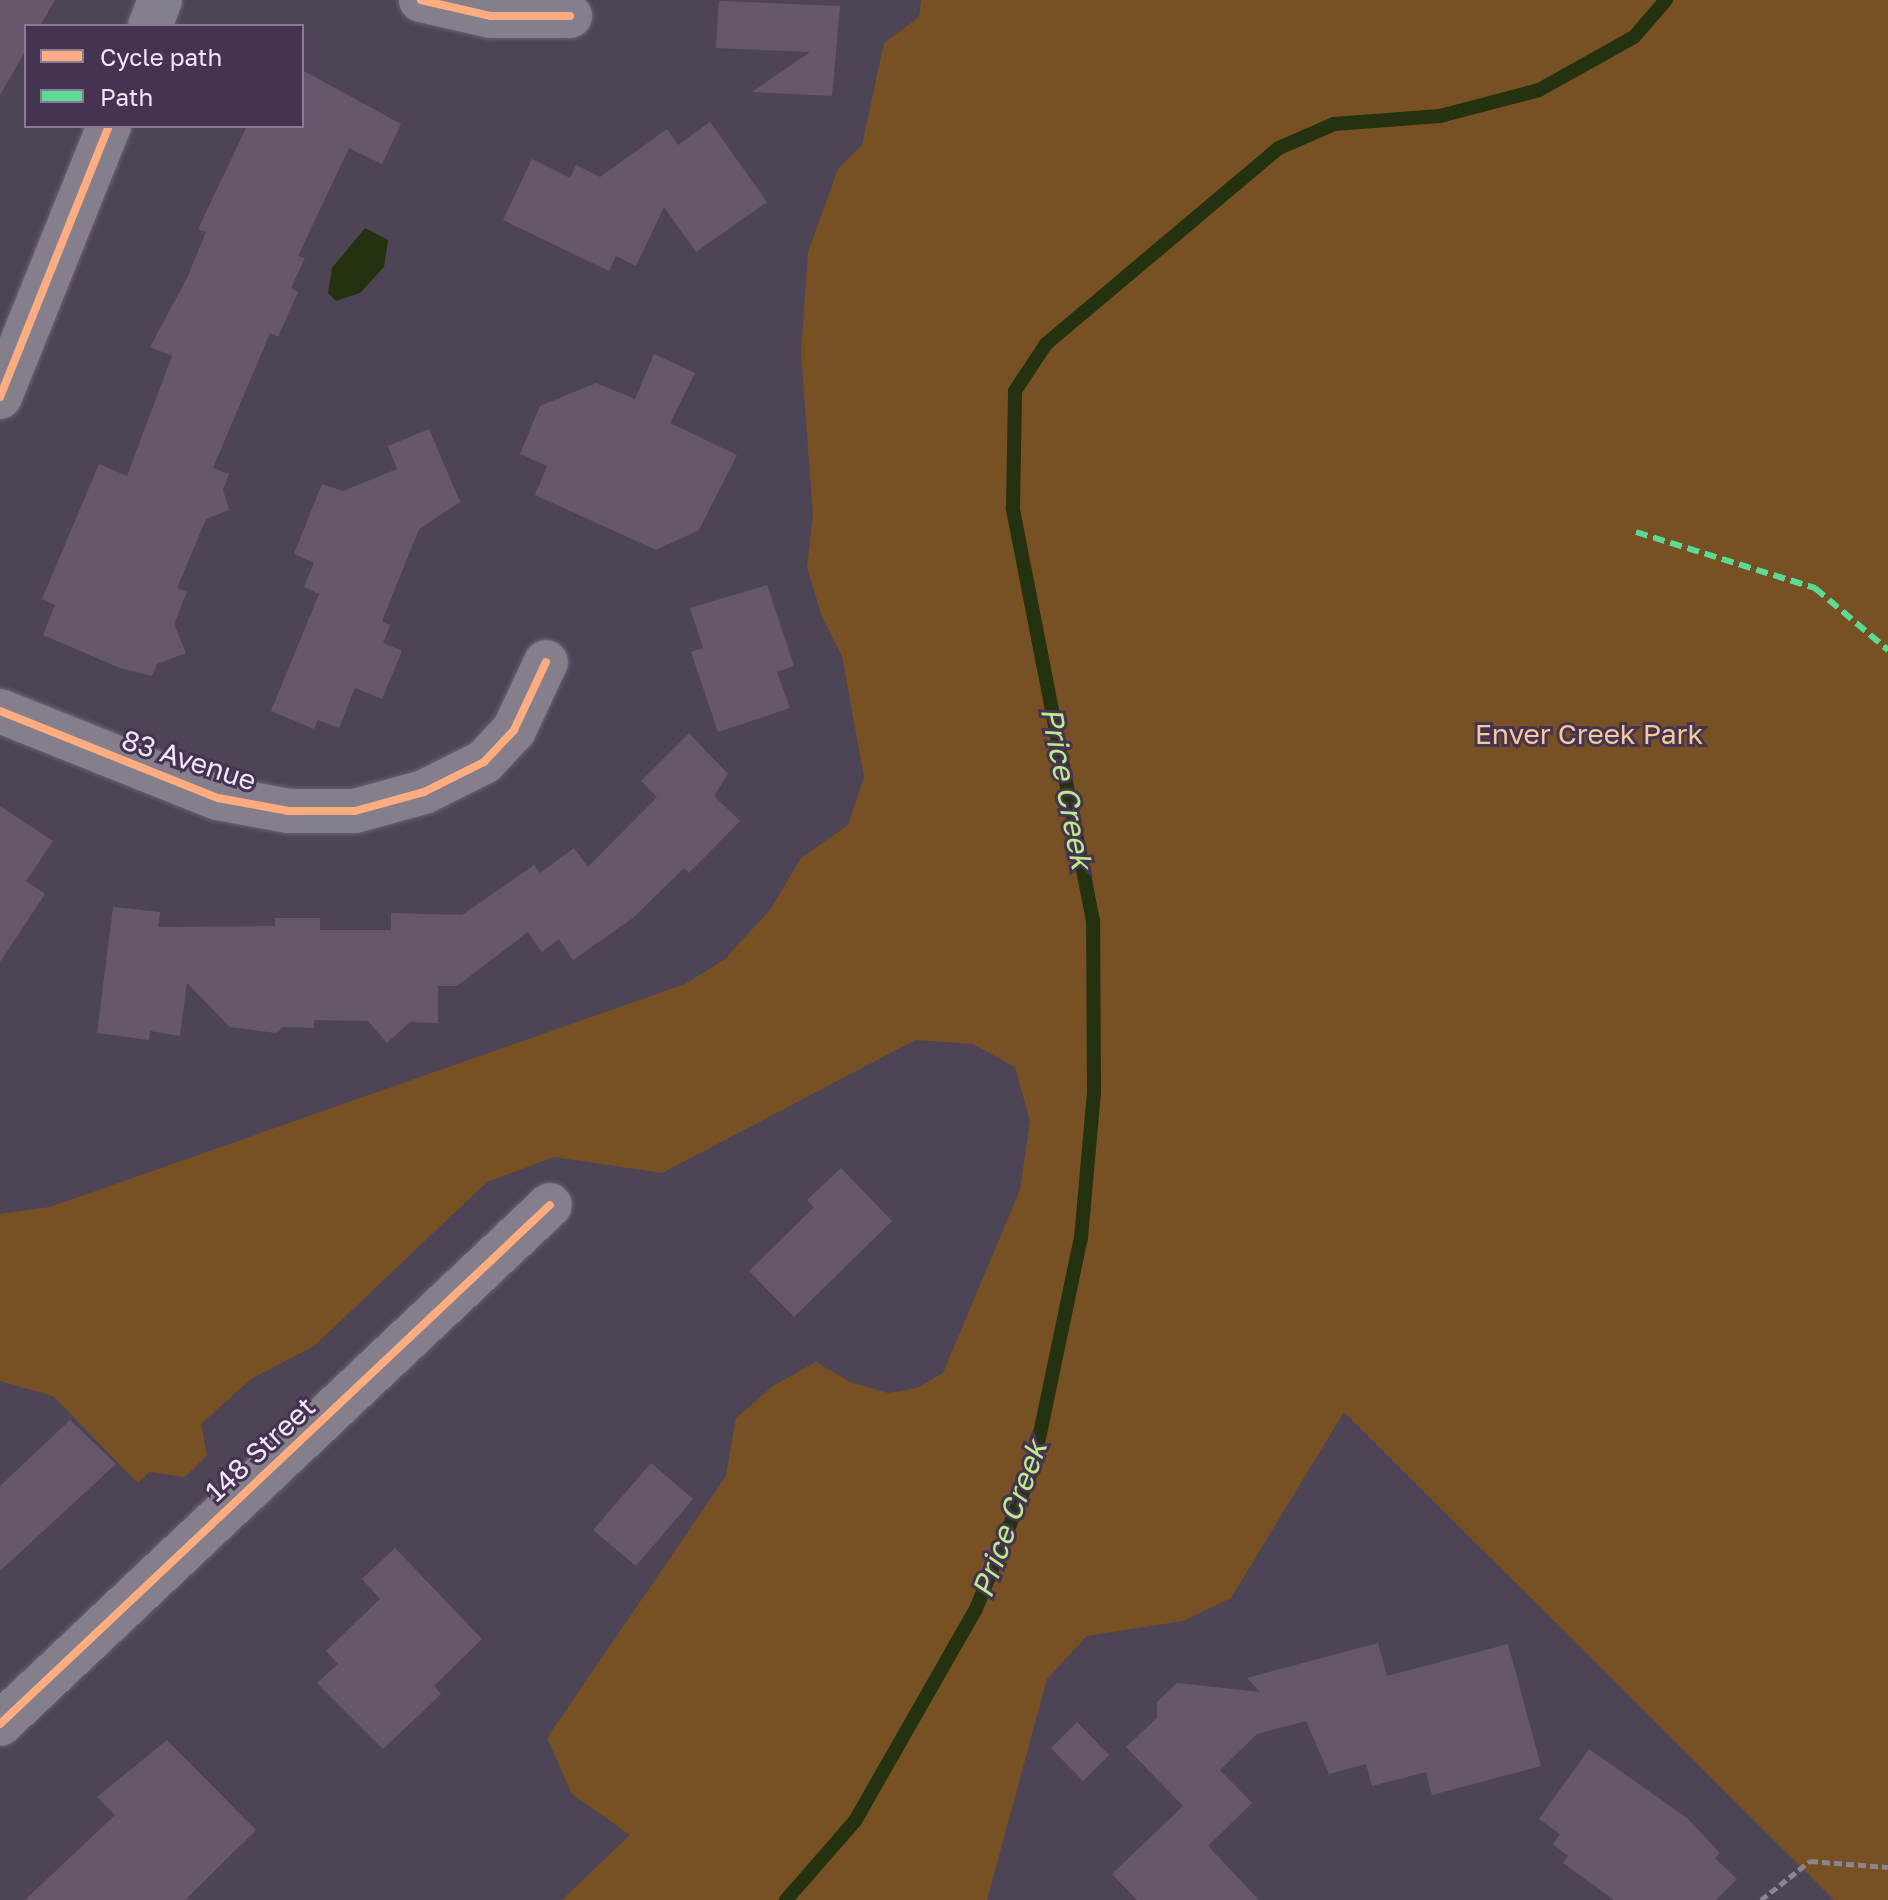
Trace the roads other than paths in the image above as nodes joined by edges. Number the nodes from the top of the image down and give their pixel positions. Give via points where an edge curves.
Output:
1 (160, 0) edge
2 (421, 0) edge
3 (570, 16) dead end
4 (151, 24) edge
5 (108, 128) edge
6 (0, 397) edge
7 (546, 662) dead end
8 (0, 711) edge
9 (550, 1205) dead end
10 (0, 1724) edge

1 - 4 street
2 - 3 street via 491,16
5 - 6 street
7 - 8 street, 83 Avenue via 514,730 484,762 424,792 355,811 289,811 218,798
9 - 10 street, 148 Street

